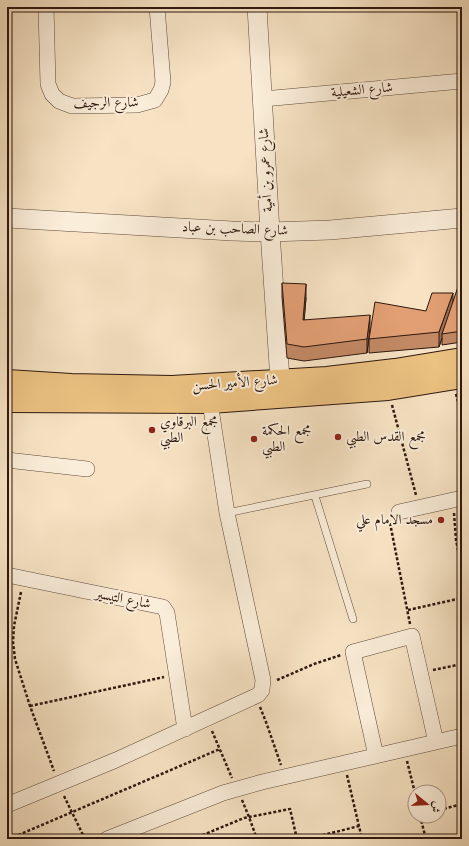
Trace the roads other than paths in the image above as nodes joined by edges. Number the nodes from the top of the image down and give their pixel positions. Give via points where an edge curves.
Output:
1 (46, 7) edge
2 (157, 7) edge
3 (257, 7) edge
4 (462, 81) edge
5 (263, 99) junction
6 (7, 218) edge
7 (462, 218) edge
8 (270, 232) junction
9 (462, 359) edge
10 (457, 378) edge
11 (280, 380) junction
12 (7, 381) edge
13 (7, 401) edge
14 (210, 402) junction
15 (7, 460) edge
16 (87, 469) dead end
17 (367, 484) dead end
18 (315, 496) junction
19 (457, 499) edge
20 (399, 512) road end
21 (227, 513) junction
22 (7, 575) edge
23 (353, 618) dead end
24 (185, 729) junction
25 (462, 736) edge
26 (436, 742) junction
27 (376, 756) junction
28 (7, 805) edge
29 (107, 839) edge

1 - 2 street, شارع الرجيف via 48,84 52,94 72,106 137,105 155,100 163,82
3 - 5 street, شارع عمرو بن أمية
4 - 5 street, شارع الشعيلية
5 - 8 street, شارع عمرو بن أمية
6 - 8 street, شارع الصاحب بن عباد
7 - 8 street, شارع الصاحب بن عباد via 330,230
8 - 11 street, شارع عمرو بن أمية
9 - 11 highway, شارع الأمير الحسن via 327,378
10 - 14 highway, شارع الأمير الحسن via 388,389
11 - 12 highway, شارع الأمير الحسن via 172,387
13 - 14 highway, شارع الأمير الحسن
14 - 21 street
15 - 16 street
17 - 18 lane
18 - 21 lane
18 - 23 lane
19 - 20 street
21 - 24 street via 263,680 259,692
22 - 24 street, شارع التيسير via 163,607 167,613
24 - 28 street
25 - 26 street
26 - 27 street
26 - 27 street via 412,636 353,652
27 - 29 street via 223,793

